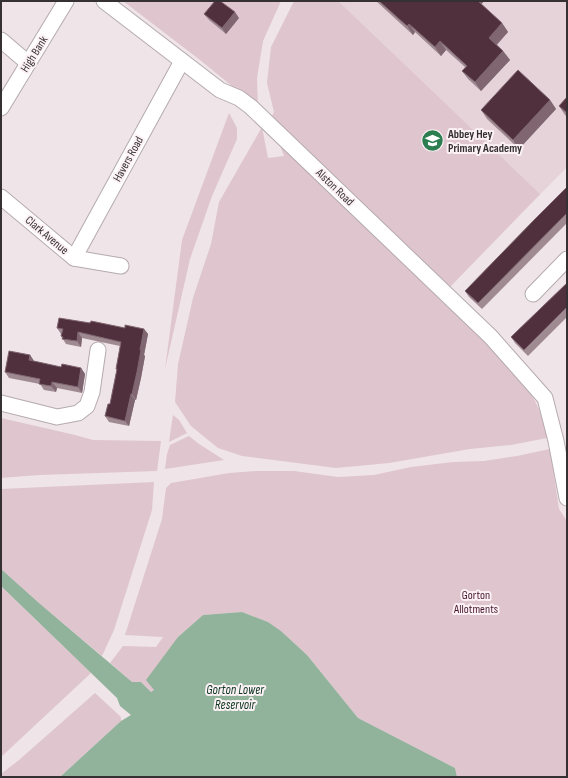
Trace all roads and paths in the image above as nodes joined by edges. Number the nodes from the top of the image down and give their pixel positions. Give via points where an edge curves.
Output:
1 (66, 1) edge
2 (104, 1) edge
3 (1, 40) edge
4 (182, 61) junction
5 (28, 63) junction
6 (1, 108) edge
7 (1, 197) edge
8 (74, 258) junction
9 (567, 260) edge
10 (121, 266) dead end
11 (533, 294) dead end
12 (98, 350) dead end
13 (1, 403) edge
14 (566, 492) edge

1 - 5 street, High Bank
2 - 4 street, Alston Road
3 - 5 street
4 - 8 street, Havers Road
4 - 14 street, Alston Road via 220,90 239,98 251,107 491,337 545,398
5 - 6 street, High Bank
7 - 8 street, Clark Avenue
8 - 10 street, Clark Avenue
9 - 11 street
12 - 13 street via 92,392 87,406 78,413 57,417

